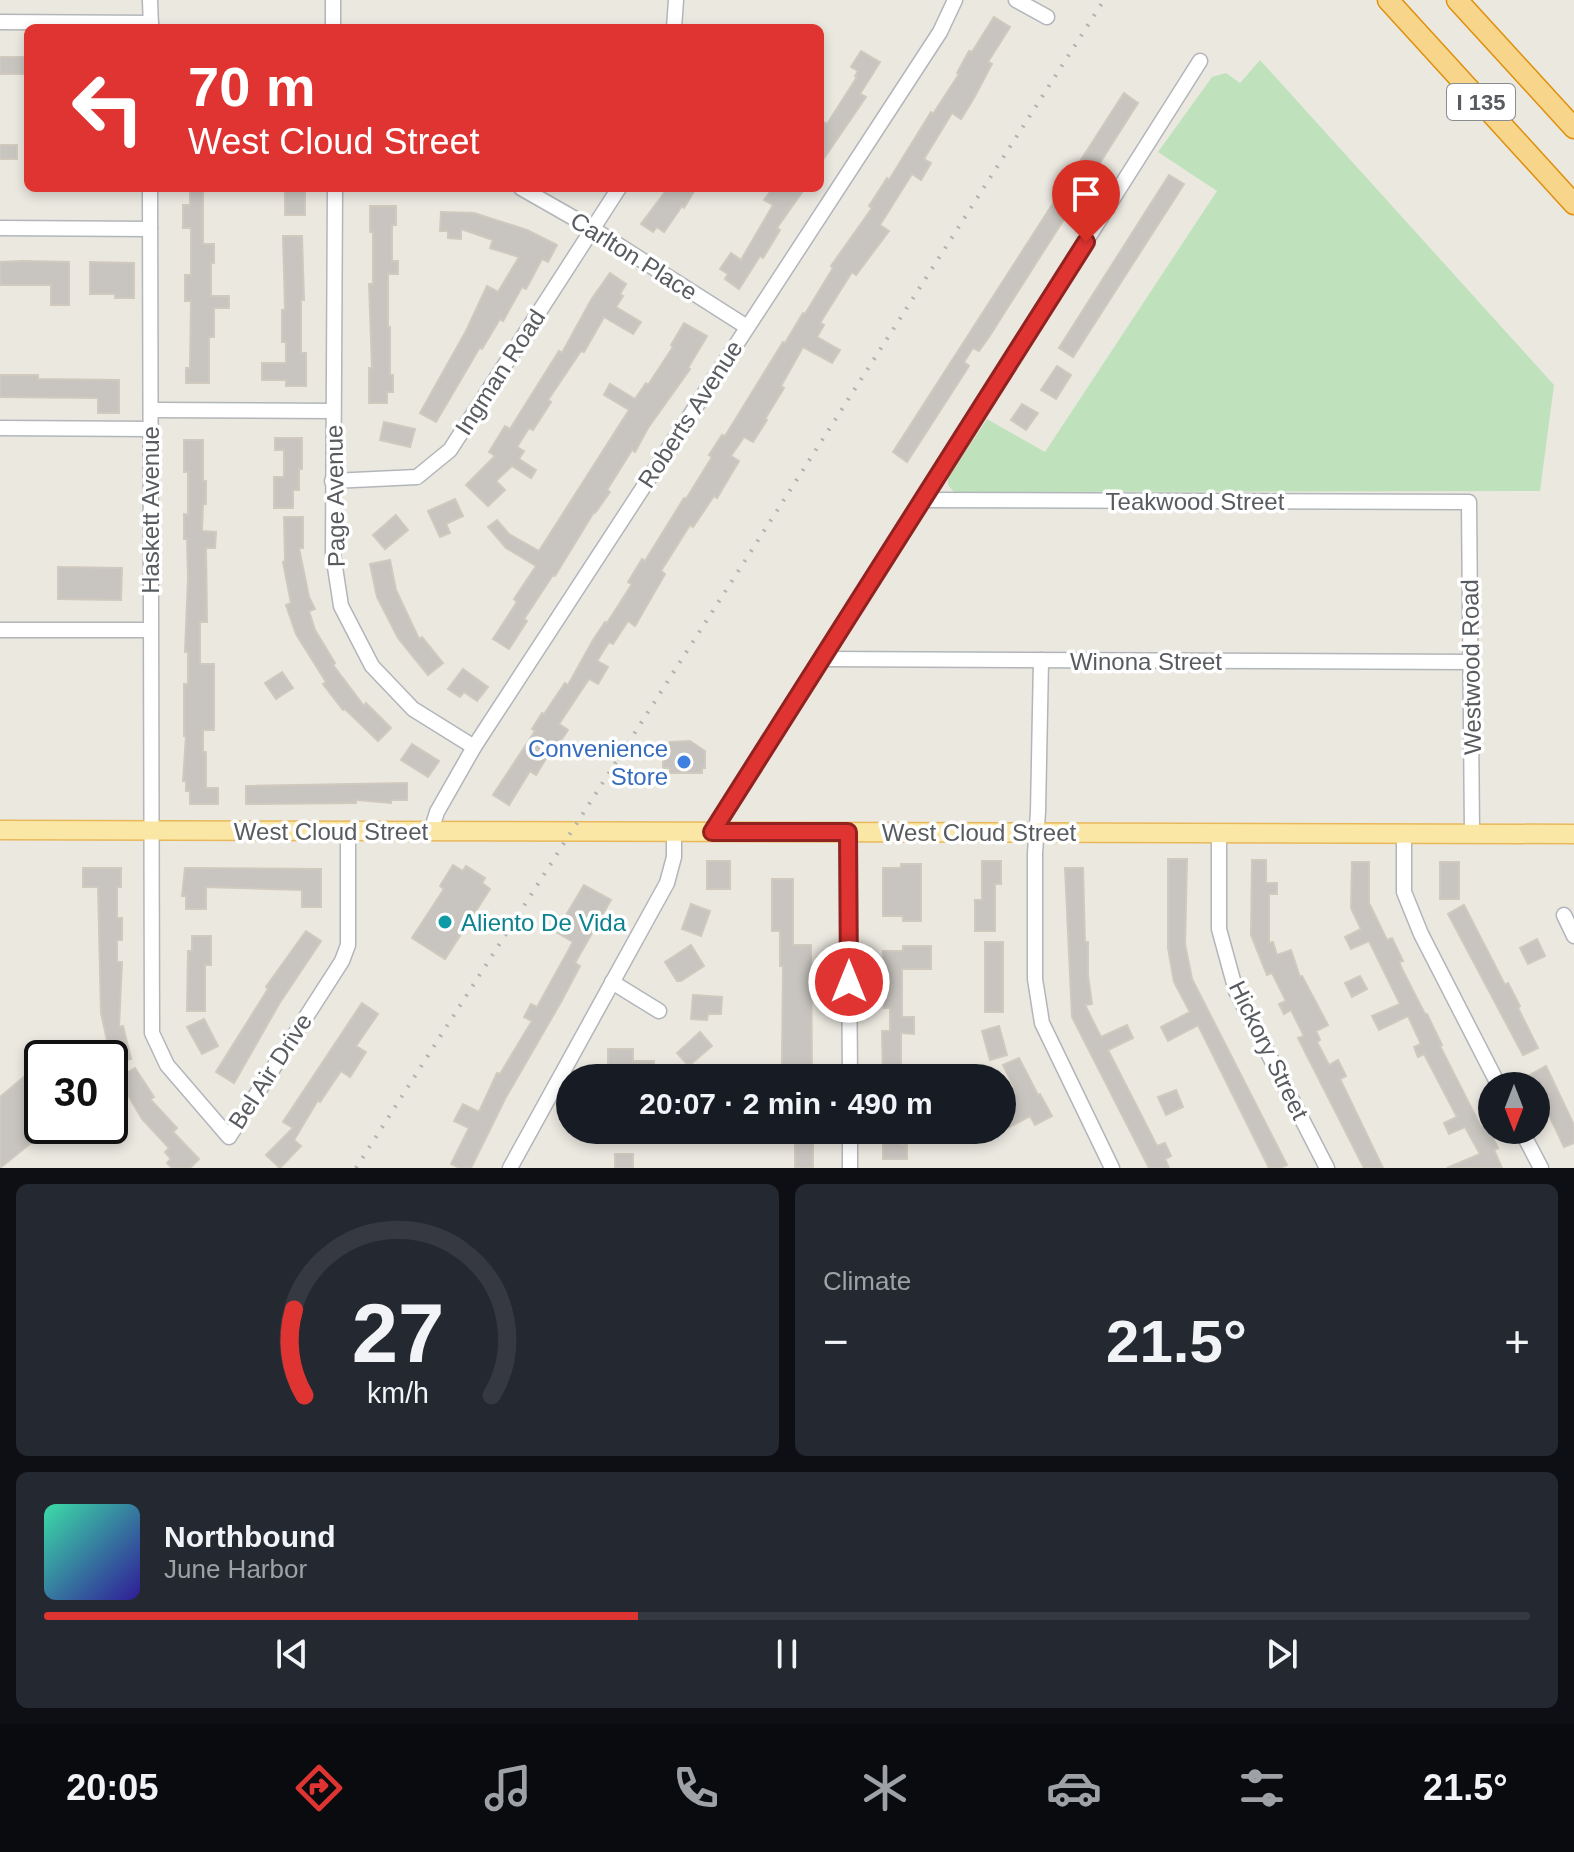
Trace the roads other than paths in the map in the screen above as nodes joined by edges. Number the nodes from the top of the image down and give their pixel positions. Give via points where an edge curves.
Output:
1 (150, 0) edge
2 (333, 0) edge
3 (676, 0) edge
4 (955, 0) edge
5 (1016, 0) edge
6 (1388, 0) edge
7 (1457, 0) edge
8 (1047, 17) dead end
9 (0, 22) edge
10 (101, 24) edge
11 (151, 24) edge
12 (333, 24) edge
13 (674, 24) edge
14 (1200, 61) dead end
15 (1574, 128) edge
16 (150, 192) edge
17 (335, 192) edge
18 (528, 192) edge
19 (616, 192) edge
20 (1574, 204) edge
21 (0, 228) edge
22 (150, 229) junction
23 (593, 229) junction
24 (747, 327) junction
25 (151, 410) junction
26 (333, 411) junction
27 (0, 428) edge
28 (151, 429) junction
29 (332, 481) junction
30 (922, 500) junction
31 (1469, 502) joint
32 (0, 630) edge
33 (150, 630) junction
34 (822, 659) junction
35 (1041, 660) junction
36 (1471, 662) junction
37 (474, 747) junction
38 (0, 830) edge
39 (348, 830) junction
40 (150, 831) junction
41 (431, 831) junction
42 (674, 832) junction
43 (712, 832) junction
44 (848, 832) junction
45 (1036, 833) junction
46 (1219, 833) junction
47 (1472, 833) junction
48 (1404, 834) junction
49 (1574, 834) edge
50 (1564, 915) dead end
51 (1574, 936) edge
52 (612, 982) junction
53 (659, 1011) dead end
54 (850, 1064) edge
55 (1492, 1072) edge
56 (850, 1144) edge
57 (1528, 1144) edge
58 (510, 1168) edge
59 (850, 1168) edge
60 (1112, 1168) edge
61 (1327, 1168) edge
62 (1541, 1168) edge

1 - 11 street
2 - 12 street
3 - 13 street
4 - 24 street, Roberts Avenue via 940,32
5 - 8 street
6 - 20 highway, I 135
7 - 15 highway, I 135
9 - 10 street
14 - 30 street
16 - 22 street, Haskett Avenue
17 - 26 street, Page Avenue
18 - 23 street, Carlton Place
19 - 23 street, Ingman Road
21 - 22 street
22 - 25 street, Haskett Avenue
23 - 24 street, Carlton Place
23 - 29 street, Ingman Road via 450,450 417,477
24 - 37 street, Roberts Avenue
25 - 26 street
25 - 28 street, Haskett Avenue
26 - 29 street, Page Avenue
27 - 28 street
28 - 33 street, Haskett Avenue
29 - 37 street, Page Avenue via 333,554 341,606 372,666 413,709
30 - 31 street, Teakwood Street
30 - 34 street
31 - 36 street, Westwood Road
32 - 33 street
33 - 40 street, Haskett Avenue
34 - 35 street, Winona Street
34 - 43 street
35 - 36 street, Winona Street
35 - 45 street
36 - 47 street, Westwood Road
37 - 41 street, Roberts Avenue
38 - 40 main road, West Cloud Street
39 - 40 main road, West Cloud Street
39 - 40 street, Bel Air Drive via 348,945 342,961 229,1137 167,1065 152,1033
39 - 41 main road, West Cloud Street
41 - 42 main road, West Cloud Street
42 - 43 main road, West Cloud Street
42 - 52 street via 667,883
43 - 44 main road, West Cloud Street
44 - 45 main road, West Cloud Street
44 - 54 street
45 - 46 main road, West Cloud Street
45 - 60 street via 1035,979 1042,1023
46 - 48 main road, West Cloud Street
46 - 61 street, Hickory Street via 1219,929 1236,991
47 - 48 main road, West Cloud Street
47 - 49 main road, West Cloud Street
48 - 55 street via 1404,892
50 - 51 street
52 - 53 street
52 - 58 street
56 - 59 street
57 - 62 street

